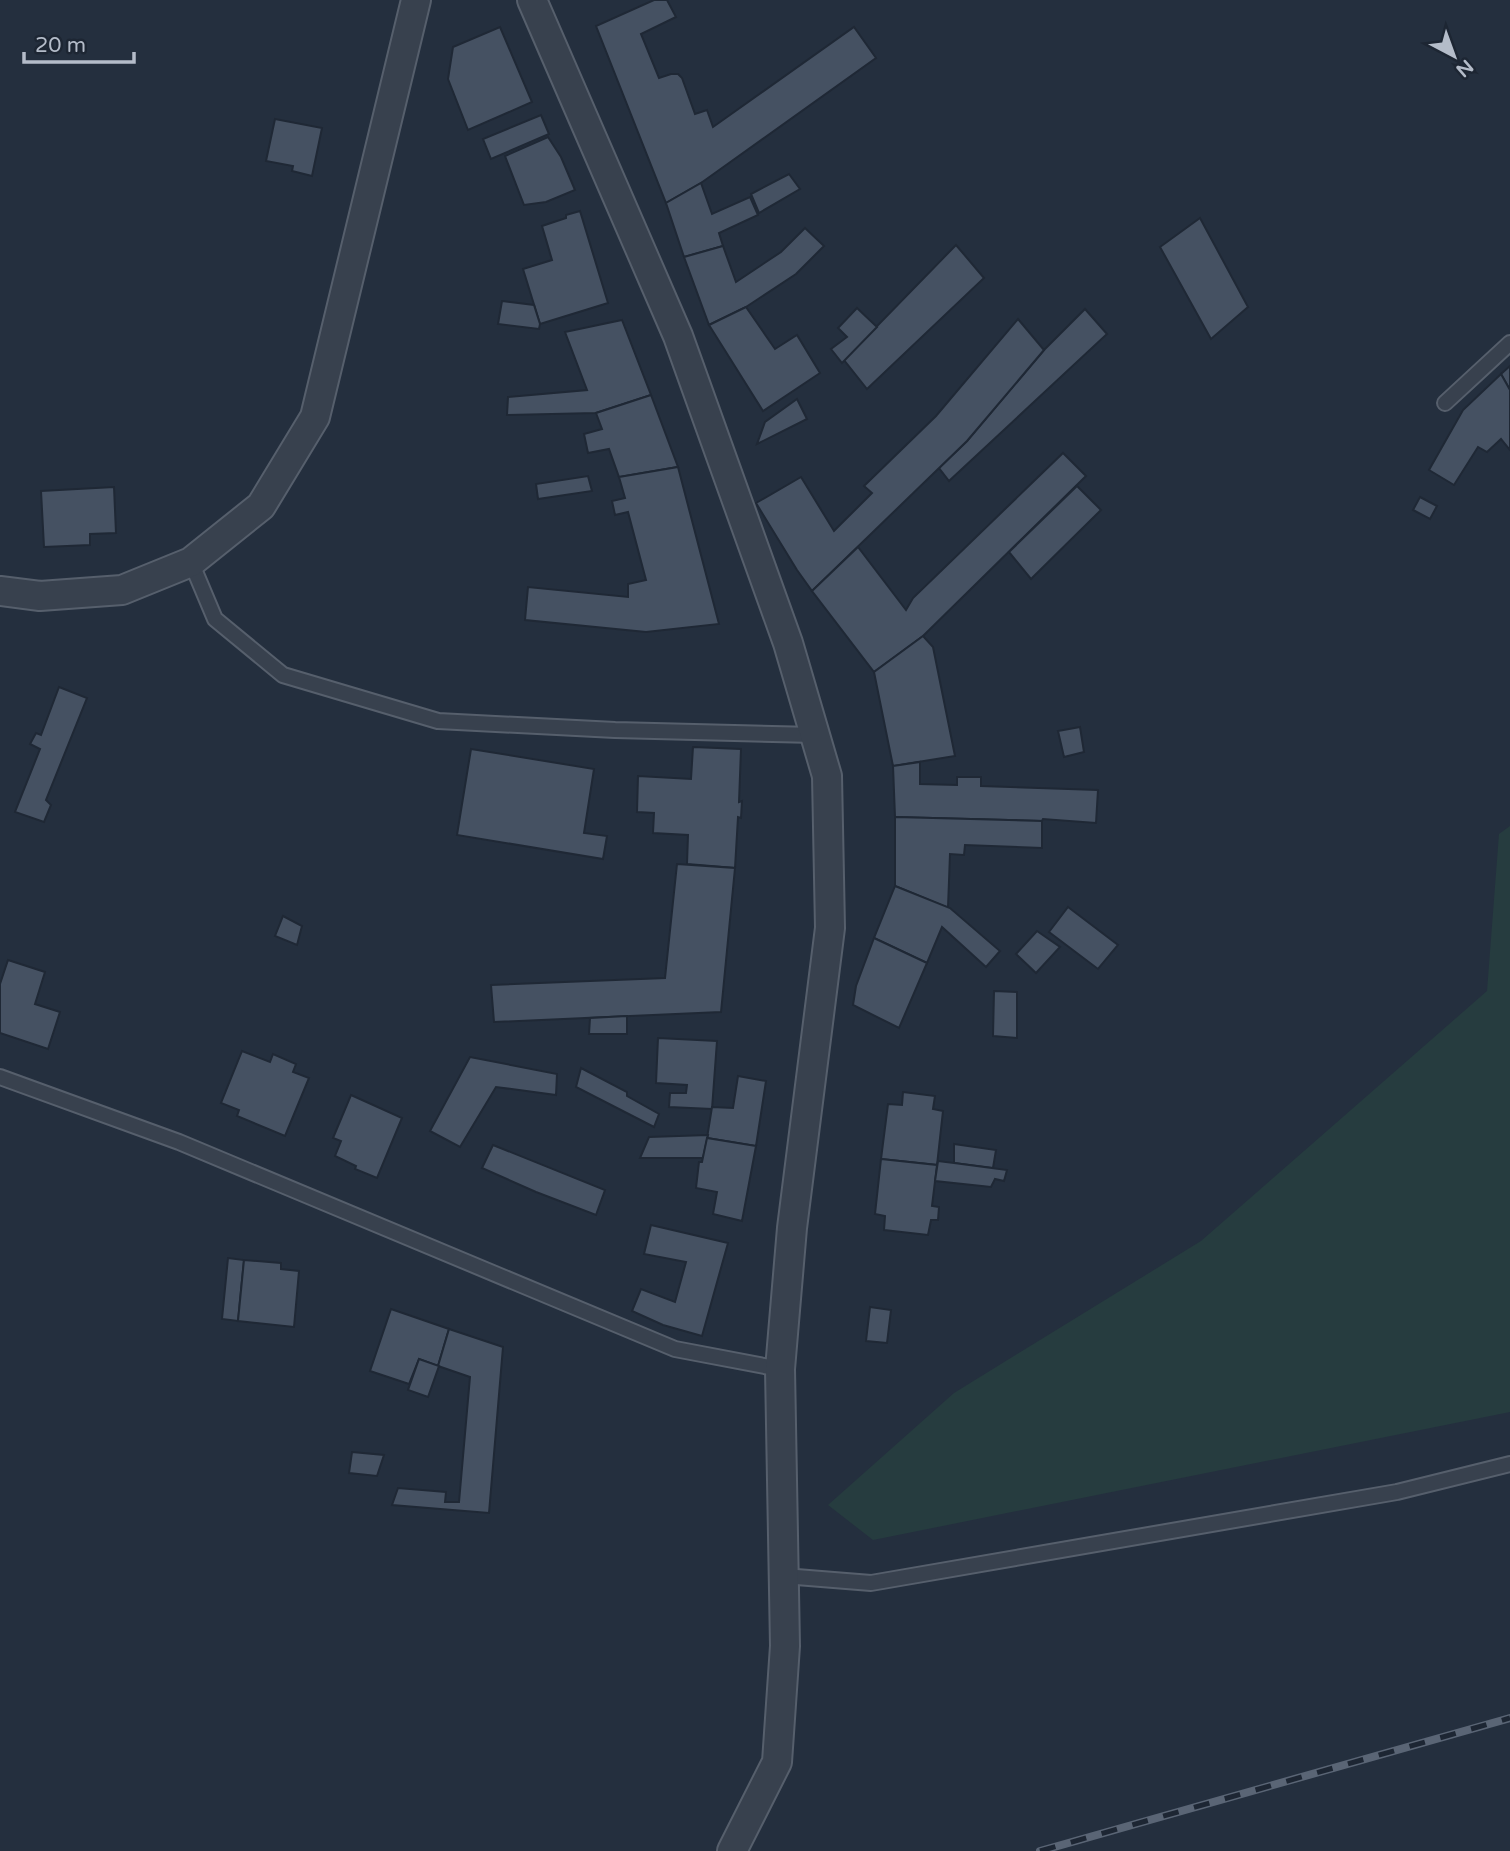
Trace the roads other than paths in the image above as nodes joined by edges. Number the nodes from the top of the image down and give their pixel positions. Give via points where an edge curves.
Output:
1 (416, 0) edge
2 (532, 0) edge
3 (1510, 343) edge
4 (1445, 403) dead end
5 (191, 562) junction
6 (0, 591) edge
7 (815, 735) junction
8 (0, 1077) edge
9 (780, 1369) junction
10 (1510, 1464) edge
11 (784, 1576) junction
12 (732, 1851) edge

1 - 5 street via 315,417 261,506
2 - 7 street via 678,336 788,643
3 - 4 lane
5 - 6 street via 122,590 40,596
5 - 7 lane via 215,620 283,675 438,721
7 - 9 street via 827,776 830,928 792,1228
8 - 9 lane via 179,1142 675,1349
9 - 11 street
10 - 11 lane via 1396,1492 870,1583
11 - 12 street via 785,1646 777,1762

